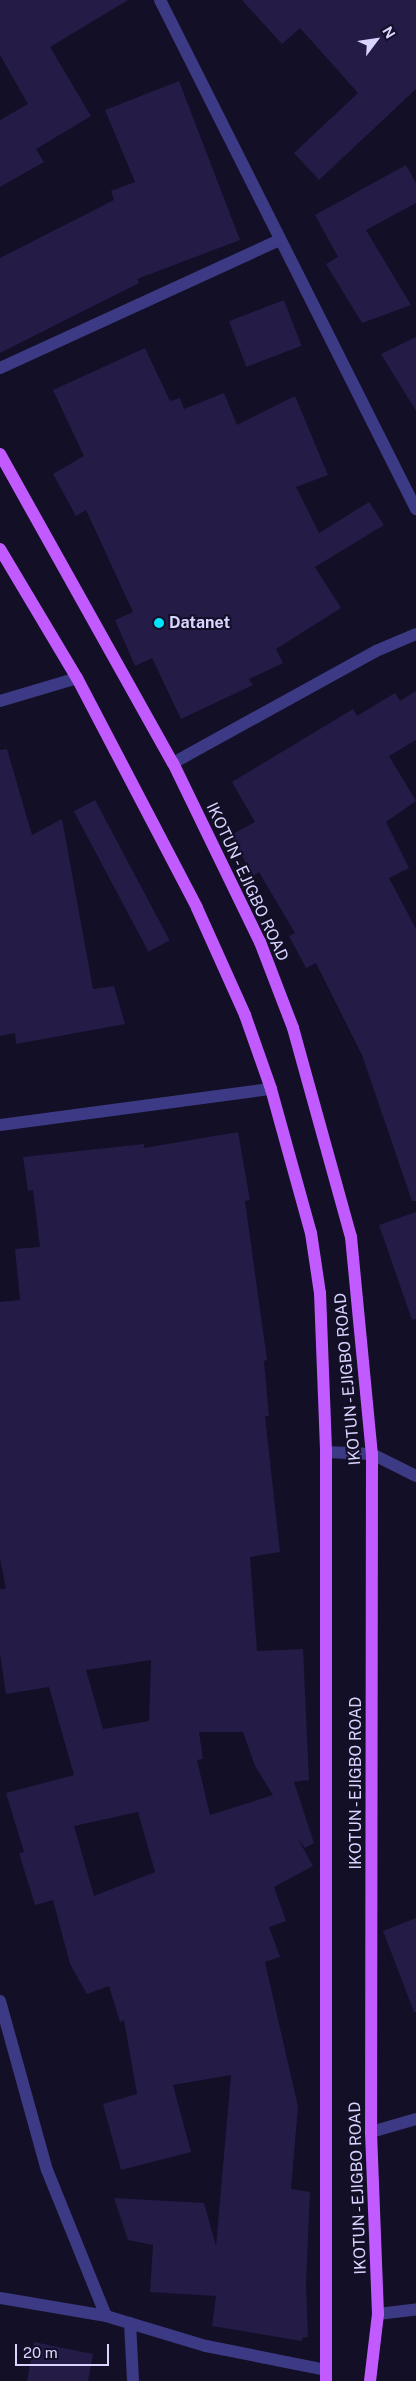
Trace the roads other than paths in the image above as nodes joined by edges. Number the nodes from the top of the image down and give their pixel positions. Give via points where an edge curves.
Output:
1 (160, 0) edge
2 (280, 240) junction
3 (0, 368) edge
4 (0, 454) edge
5 (416, 509) edge
6 (0, 549) edge
7 (416, 634) edge
8 (77, 678) junction
9 (0, 701) edge
10 (173, 763) junction
11 (271, 1090) junction
12 (0, 1125) edge
13 (326, 1452) junction
14 (372, 1454) junction
15 (416, 1476) edge
16 (0, 2000) edge
17 (416, 2119) edge
18 (371, 2132) junction
19 (0, 2298) edge
20 (416, 2309) edge
21 (378, 2314) junction
22 (106, 2316) junction
23 (130, 2324) junction
24 (326, 2376) edge
25 (133, 2381) edge
26 (370, 2381) edge

1 - 2 street
2 - 3 street
2 - 5 street
4 - 10 main road, IKOTUN - EJIGBO ROAD
6 - 8 main road, IKOTUN - EJIGBO ROAD
7 - 10 street via 376,651
8 - 9 street
8 - 11 main road, IKOTUN - EJIGBO ROAD via 197,908 245,1015
10 - 14 main road, IKOTUN - EJIGBO ROAD via 260,942 293,1028 351,1237
11 - 12 street
11 - 13 main road, IKOTUN - EJIGBO ROAD via 311,1233 320,1293
13 - 14 street
13 - 24 main road, IKOTUN - EJIGBO ROAD
14 - 15 street
14 - 18 main road, IKOTUN - EJIGBO ROAD
16 - 22 street via 47,2170
17 - 18 street
18 - 21 main road, IKOTUN - EJIGBO ROAD
19 - 22 street
20 - 21 street
21 - 26 main road, IKOTUN - EJIGBO ROAD
22 - 23 street
23 - 24 street
23 - 25 street

